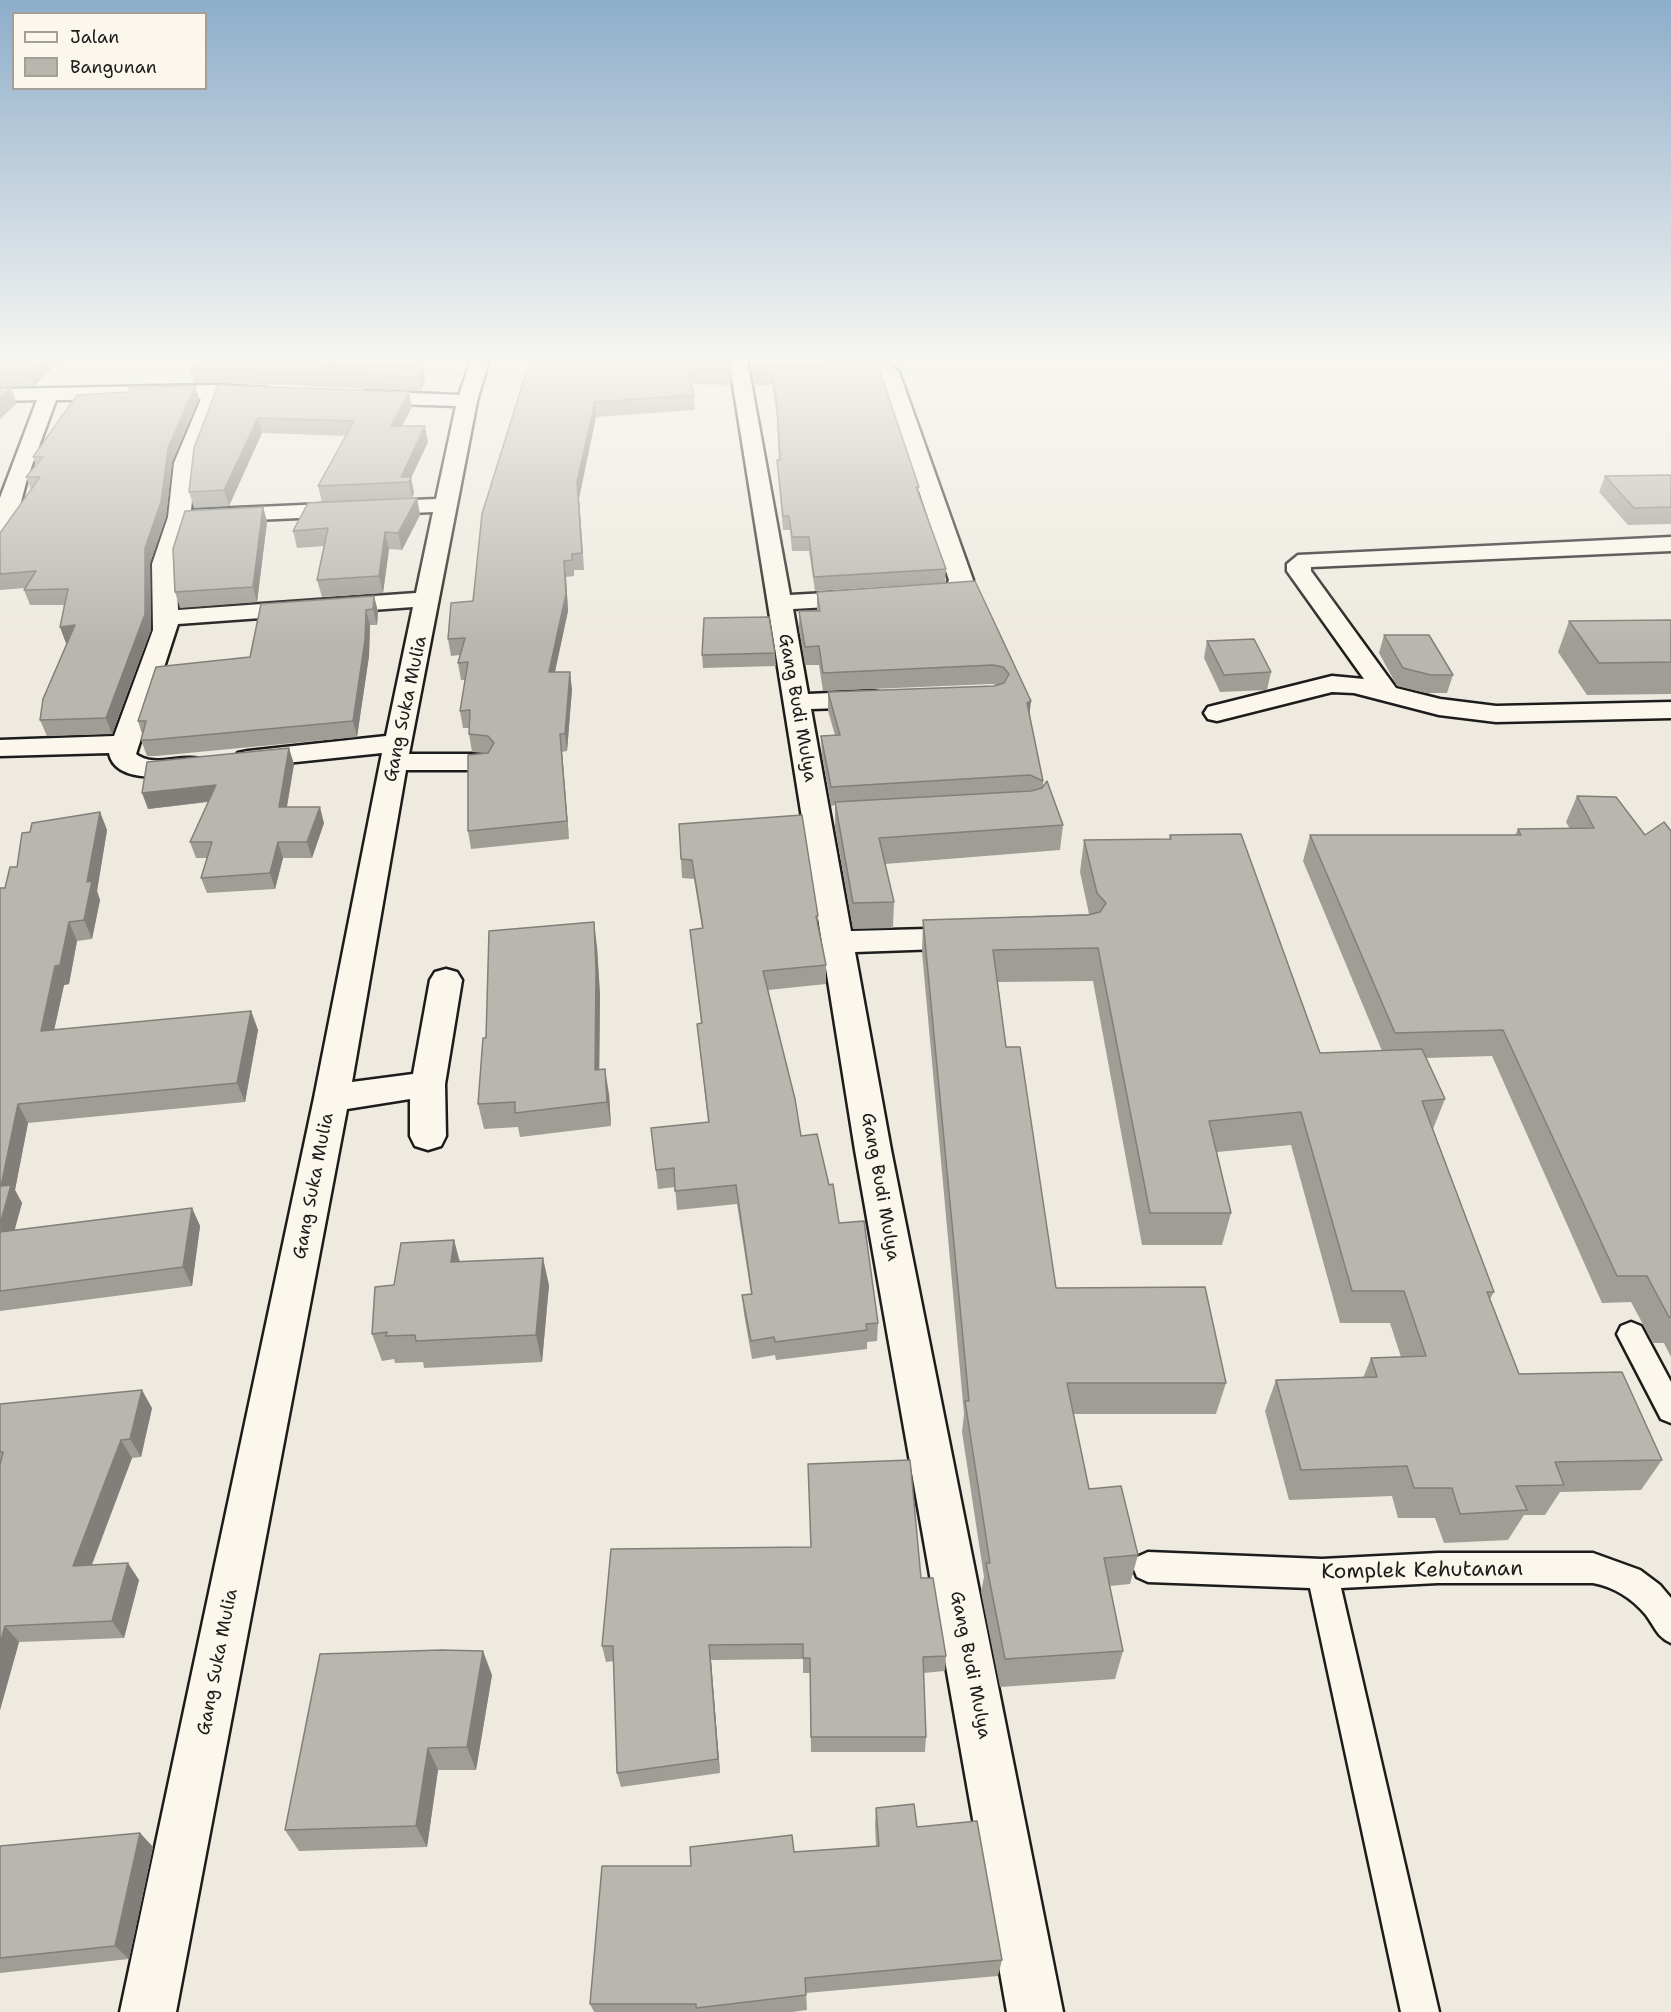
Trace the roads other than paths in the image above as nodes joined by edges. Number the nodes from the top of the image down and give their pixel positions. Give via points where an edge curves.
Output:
1 (20, 454) edge
2 (188, 454) edge
3 (456, 454) edge
4 (759, 454) edge
5 (917, 454) edge
6 (8, 480) edge
7 (446, 505) junction
8 (179, 517) junction
9 (0, 540) edge
10 (1671, 544) edge
11 (905, 596) edge
12 (882, 597) edge
13 (428, 599) junction
14 (780, 603) junction
15 (166, 618) junction
16 (1388, 694) junction
17 (900, 698) edge
18 (796, 702) junction
19 (1671, 710) edge
20 (1217, 713) dead end
21 (125, 744) junction
22 (0, 748) edge
23 (396, 752) junction
24 (481, 762) edge
25 (1001, 938) edge
26 (837, 942) junction
27 (446, 980) dead end
28 (428, 1084) junction
29 (332, 1098) junction
30 (428, 1136) dead end
31 (1631, 1334) dead end
32 (1671, 1410) edge
33 (1148, 1567) dead end
34 (1322, 1574) junction
35 (1671, 1627) edge
36 (148, 2012) edge
37 (1035, 2012) edge
38 (1420, 2012) edge

1 - 6 street
2 - 8 street
3 - 7 street, Gang Suka Mulia
4 - 14 street, Gang Budi Mulya
5 - 11 street via 961,580 956,591
6 - 9 street
7 - 8 street
7 - 13 street, Gang Suka Mulia
8 - 15 street via 164,564
10 - 16 street via 1352,556 1299,564 1299,571
12 - 14 street
13 - 15 street
13 - 23 street, Gang Suka Mulia
14 - 18 street, Gang Budi Mulya
15 - 21 street
16 - 19 street via 1439,707 1496,714
16 - 20 street via 1355,685 1332,684
17 - 18 street
18 - 26 street, Gang Budi Mulya via 828,817
21 - 22 street
21 - 23 street via 122,755 126,761 142,768
23 - 24 street
23 - 29 street, Gang Suka Mulia
25 - 26 street
26 - 37 street, Gang Budi Mulya
27 - 28 street
28 - 29 street
28 - 30 street
29 - 36 street, Gang Suka Mulia
31 - 32 lane
33 - 34 lane, Komplek Kehutanan
34 - 35 lane, Komplek Kehutanan via 1438,1568 1614,1571 1641,1587
34 - 38 lane

